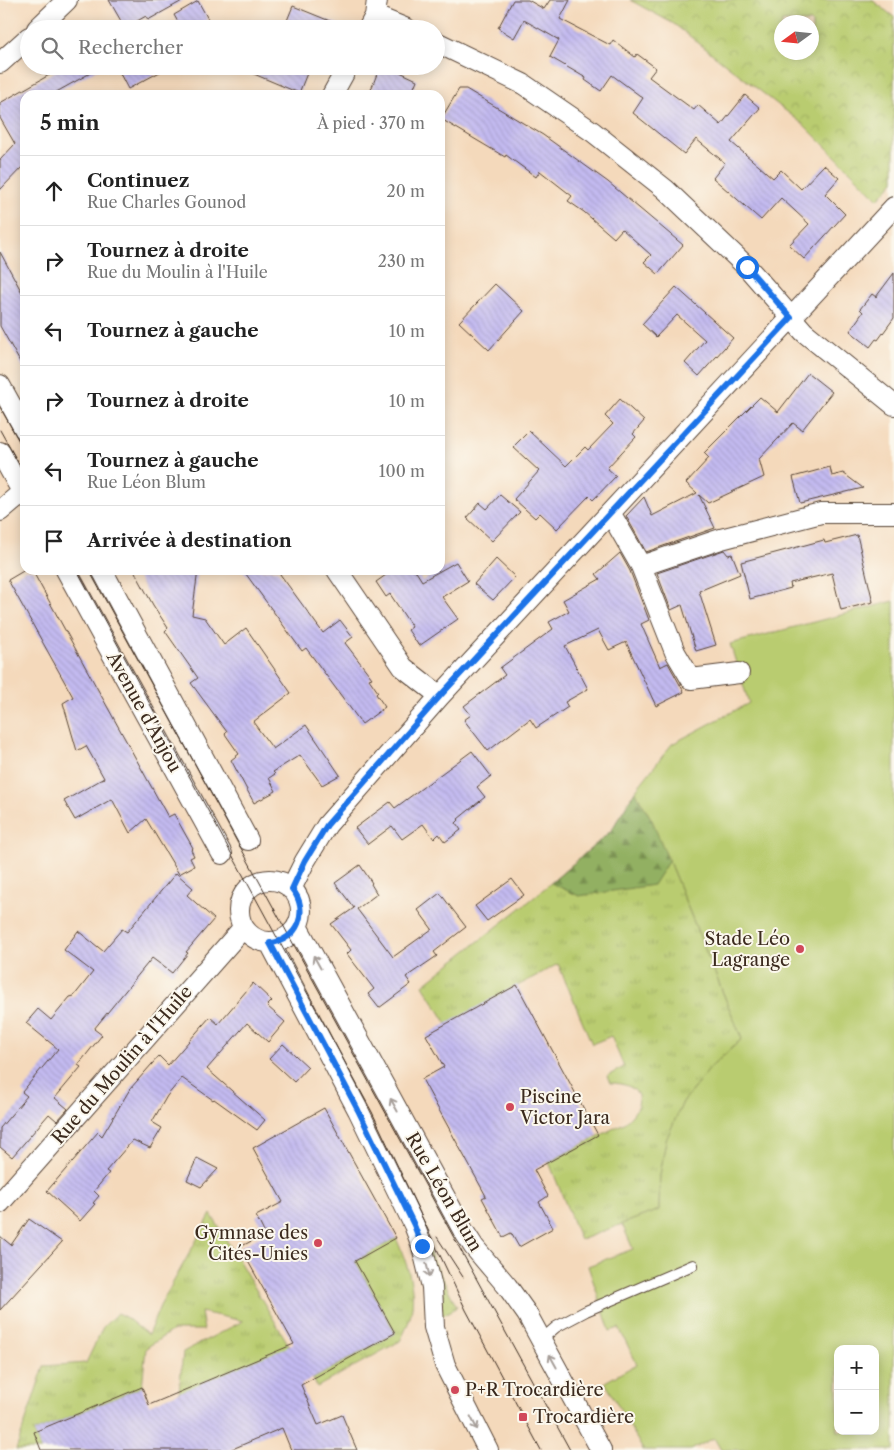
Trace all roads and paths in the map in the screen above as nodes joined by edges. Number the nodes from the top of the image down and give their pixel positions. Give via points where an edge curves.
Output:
1 (67, 0) edge
2 (373, 15) edge
3 (46, 20) edge
4 (386, 20) edge
5 (20, 45) edge
6 (445, 46) edge
7 (0, 63) edge
8 (343, 75) edge
9 (335, 90) edge
10 (894, 207) edge
11 (791, 318) junction
12 (0, 385) edge
13 (894, 405) edge
14 (20, 421) edge
15 (0, 452) edge
16 (20, 486) edge
17 (20, 496) edge
18 (0, 511) edge
19 (894, 513) edge
20 (610, 514) junction
21 (641, 566) junction
22 (69, 575) edge
23 (105, 575) edge
24 (340, 575) edge
25 (739, 672) dead end
26 (440, 696) junction
27 (248, 840) dead end
28 (222, 854) dead end
29 (292, 889) junction
30 (297, 926) junction
31 (244, 928) junction
32 (270, 943) junction
33 (0, 1203) edge
34 (693, 1265) dead end
35 (541, 1340) junction
36 (488, 1450) edge
37 (601, 1450) edge

1 - 3 street
2 - 4 street
5 - 7 street
6 - 11 street via 523,84 593,132 665,189 747,267
8 - 9 street
10 - 11 street
11 - 13 street
11 - 20 street
12 - 14 street
15 - 16 street
17 - 18 street
19 - 21 street via 821,513 721,539
20 - 21 street
20 - 26 street
21 - 25 street via 674,652 690,679
22 - 28 street, Avenue d'Anjou
23 - 27 street, Avenue d'Anjou
24 - 26 street via 403,667
26 - 29 street via 327,825
29 - 30 street via 301,906
29 - 31 street via 273,880 249,888 239,908
30 - 32 street via 285,939
35 -> 30 street, Rue Léon Blum via 527,1314 463,1230
31 - 32 street via 255,939
31 - 33 street, Rue du Moulin à l'Huile
32 -> 36 street, Rue Léon Blum via 414,1225 432,1287 434,1327 445,1365
34 - 35 lane via 586,1311 556,1327
37 -> 35 street, Rue Léon Blum

